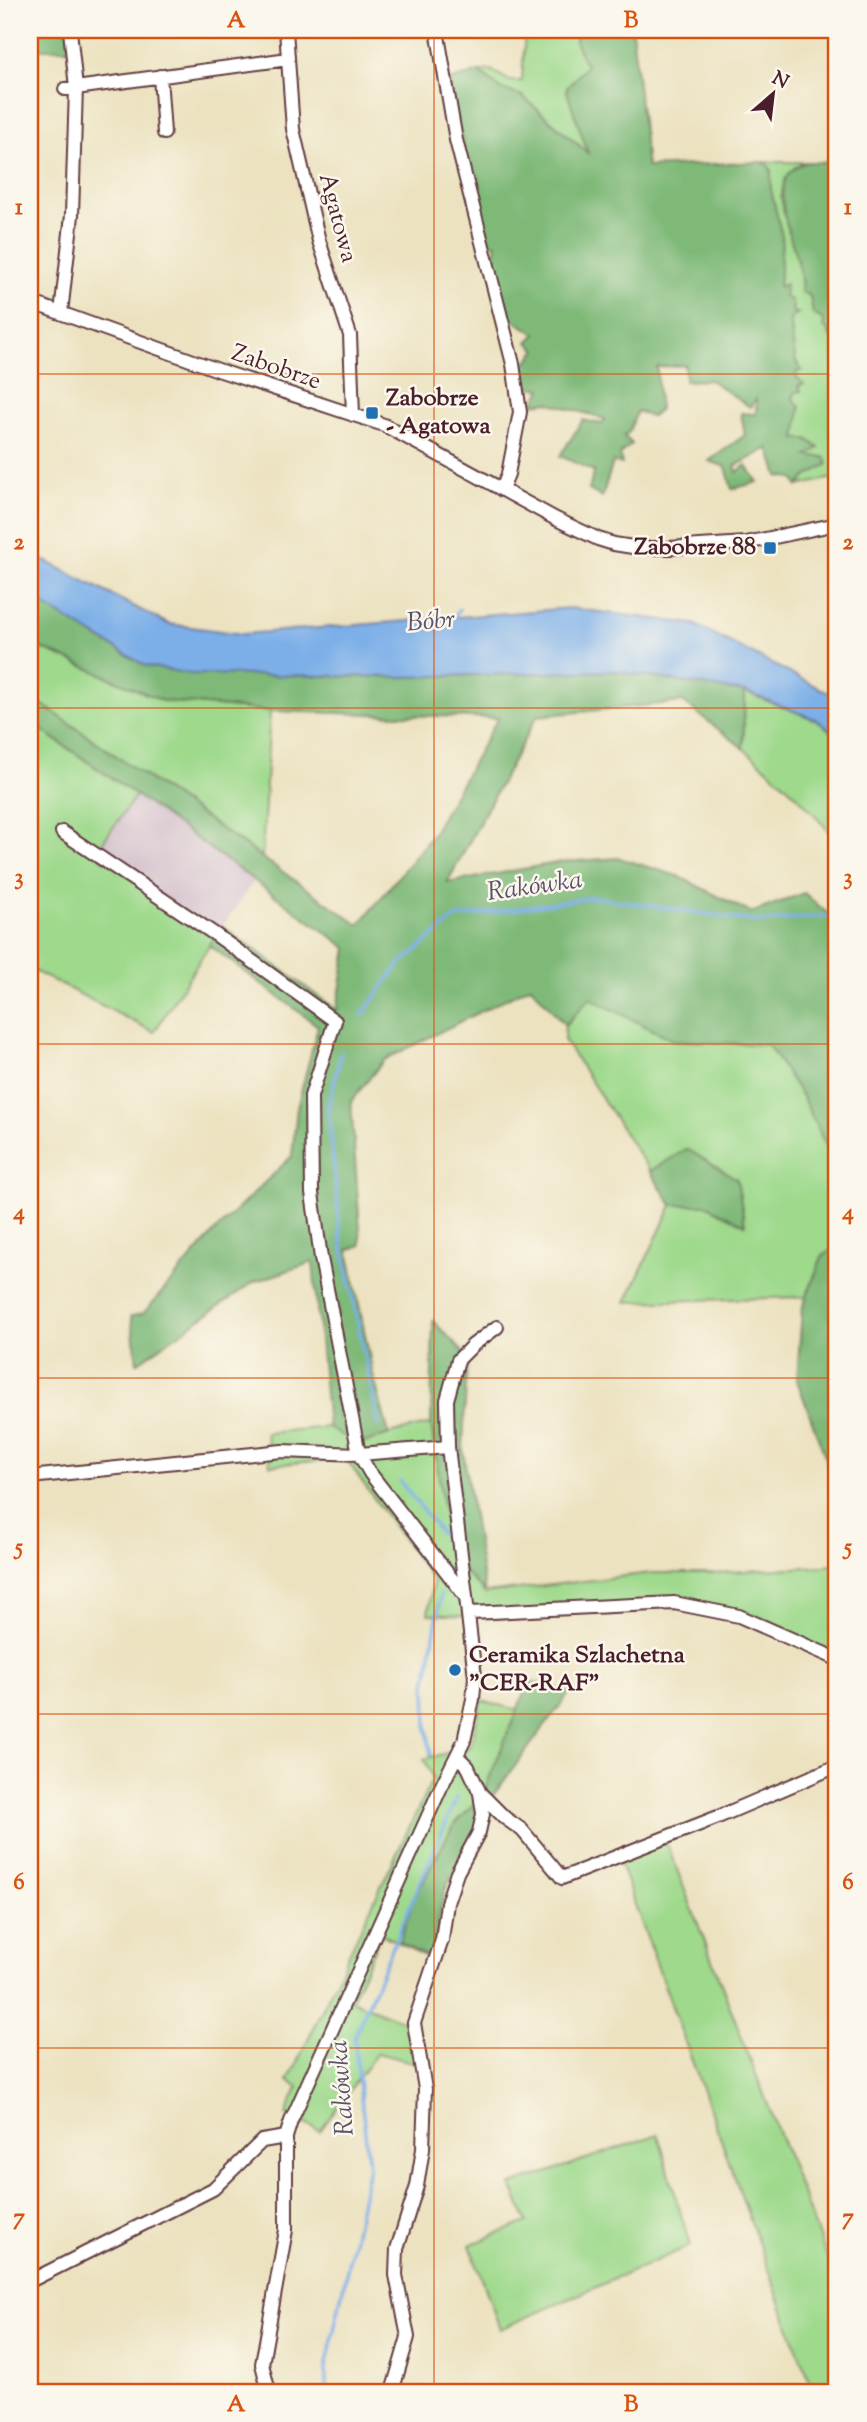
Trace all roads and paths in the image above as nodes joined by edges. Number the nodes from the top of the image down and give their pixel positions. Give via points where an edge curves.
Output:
1 (70, 30) edge
2 (286, 30) edge
3 (437, 30) edge
4 (288, 59) junction
5 (160, 76) junction
6 (71, 88) junction
7 (164, 134) dead end
8 (30, 302) edge
9 (61, 313) junction
10 (353, 415) junction
11 (502, 490) junction
12 (837, 524) edge
13 (62, 832) dead end
14 (497, 1327) dead end
15 (449, 1447) junction
16 (359, 1454) junction
17 (30, 1477) edge
18 (466, 1597) junction
19 (470, 1613) junction
20 (837, 1659) edge
21 (457, 1756) junction
22 (837, 1766) edge
23 (481, 1793) junction
24 (505, 1818) junction
25 (479, 1832) junction
26 (286, 2137) junction
27 (30, 2281) edge
28 (269, 2392) edge
29 (392, 2392) edge

1 - 6 street
2 - 4 street, Agatowa
3 - 11 street via 456,140 520,399
4 - 5 street
4 - 10 street, Agatowa via 293,129 308,203 350,335
5 - 6 street
5 - 7 street
6 - 9 street via 72,215
8 - 9 street, Zabobrze
9 - 10 street, Zabobrze
10 - 11 street, Zabobrze via 400,433
11 - 12 street, Zabobrze via 598,539 639,548 746,543
13 - 16 street via 335,1021 311,1096 312,1192
14 - 15 street via 458,1360 447,1400
15 - 16 street
15 - 18 street
16 - 17 street via 282,1451
16 - 18 street
18 - 19 street
19 - 20 street via 674,1603 738,1616
19 - 21 street via 475,1677
21 - 23 street
21 - 26 street
22 - 24 street via 562,1878 522,1830
23 - 24 street
23 - 25 street
24 - 25 street via 492,1820
25 - 29 street via 457,1873 442,1940 414,2023 425,2089 423,2149 417,2186 397,2249 396,2275 408,2337
26 - 27 street via 262,2141 213,2189
26 - 28 street via 286,2230 262,2364

